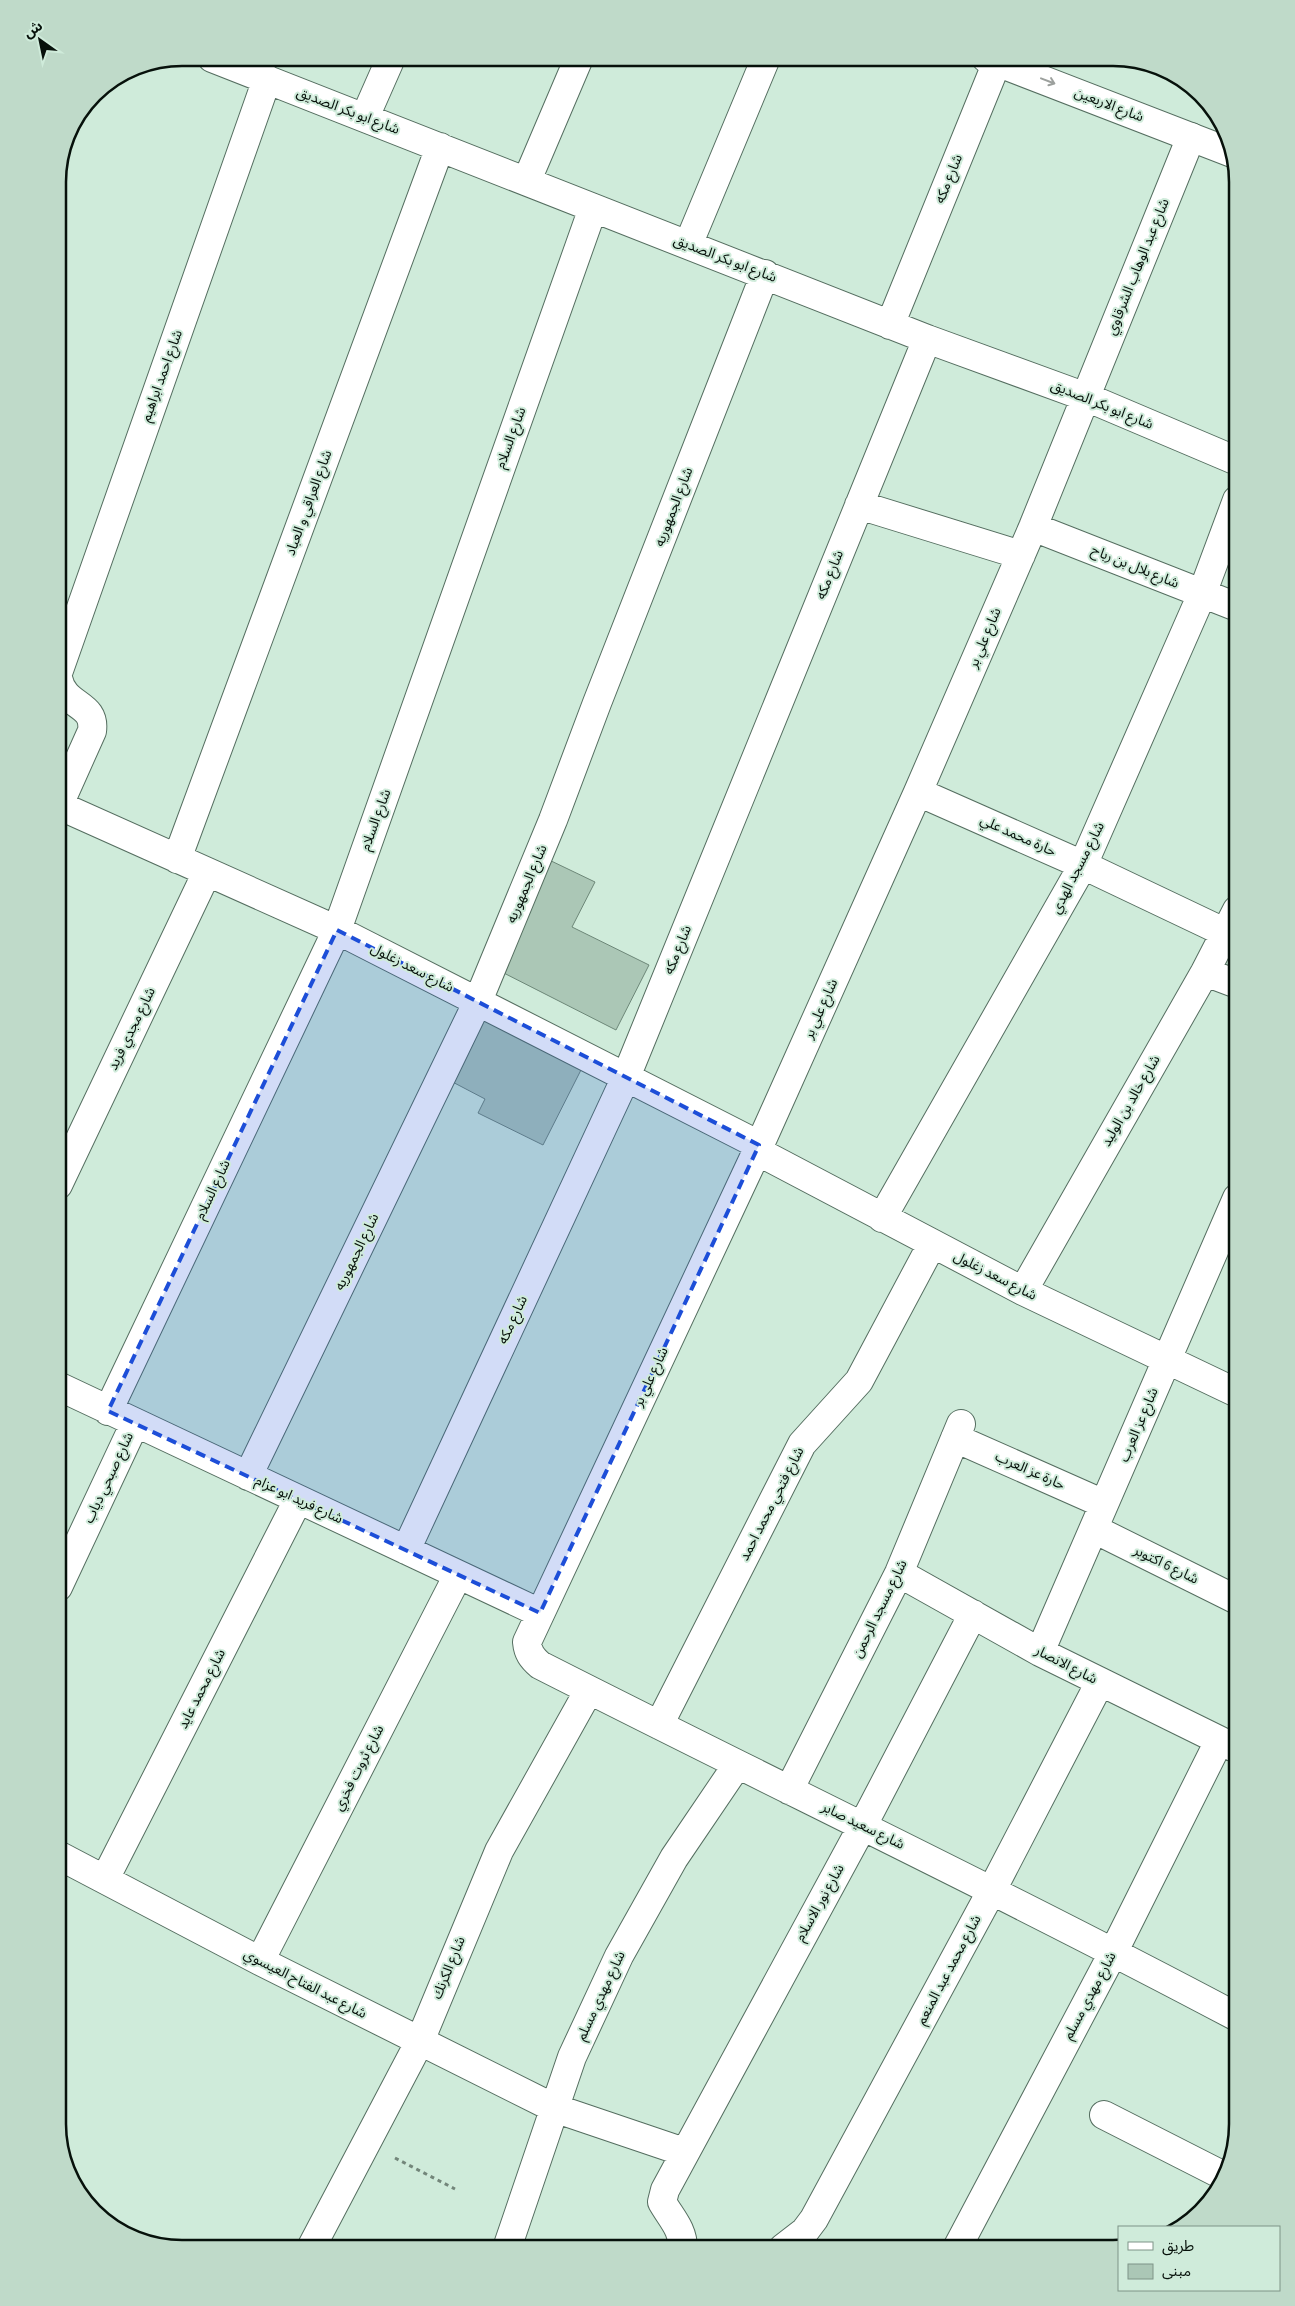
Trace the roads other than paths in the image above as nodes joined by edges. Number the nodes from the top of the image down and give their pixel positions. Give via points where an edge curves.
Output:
1 (233, 66) edge
2 (387, 66) edge
3 (576, 66) edge
4 (763, 66) edge
5 (990, 66) edge
6 (1008, 66) edge
7 (267, 79) junction
8 (365, 117) junction
9 (1191, 137) junction
10 (440, 147) junction
11 (1224, 150) edge
12 (527, 180) junction
13 (593, 208) junction
14 (688, 245) junction
15 (765, 274) junction
16 (890, 325) junction
17 (926, 339) junction
18 (1086, 398) junction
19 (1229, 457) edge
20 (859, 505) junction
21 (1229, 524) edge
22 (1033, 527) junction
23 (1021, 555) junction
24 (1202, 594) junction
25 (1229, 604) edge
26 (66, 664) edge
27 (66, 694) edge
28 (66, 788) edge
29 (918, 792) junction
30 (66, 810) edge
31 (177, 859) junction
32 (1083, 864) junction
33 (207, 872) junction
34 (1229, 920) edge
35 (1229, 927) edge
36 (337, 930) junction
37 (1205, 972) junction
38 (1229, 981) edge
39 (478, 1001) junction
40 (626, 1077) junction
41 (758, 1148) junction
42 (66, 1168) edge
43 (882, 1218) junction
44 (1229, 1219) edge
45 (932, 1244) junction
46 (1023, 1291) junction
47 (1167, 1360) junction
48 (1229, 1389) edge
49 (66, 1390) edge
50 (108, 1411) junction
51 (135, 1423) junction
52 (958, 1431) joint
53 (248, 1476) junction
54 (298, 1500) junction
55 (1104, 1504) junction
56 (1094, 1529) junction
57 (406, 1550) junction
58 (66, 1570) edge
59 (899, 1573) junction
60 (458, 1575) junction
61 (1229, 1596) edge
62 (540, 1613) junction
63 (972, 1614) junction
64 (1040, 1652) junction
65 (1100, 1682) junction
66 (589, 1690) junction
67 (659, 1725) junction
68 (1228, 1745) edge
69 (737, 1765) junction
70 (789, 1790) junction
71 (863, 1825) junction
72 (66, 1859) edge
73 (106, 1879) junction
74 (992, 1890) junction
75 (1114, 1951) junction
76 (260, 1962) junction
77 (1229, 2011) edge
78 (420, 2041) junction
79 (554, 2108) junction
80 (1104, 2115) dead end
81 (684, 2152) junction
82 (1218, 2173) edge
83 (315, 2240) edge
84 (510, 2240) edge
85 (683, 2240) edge
86 (794, 2240) edge
87 (961, 2240) edge

1 - 7 street, شارع ابو بكر الصديق
2 - 8 street
3 - 12 street
4 - 14 street
5 - 16 street, شارع مكه
6 -> 9 street, شارع الاربعين
7 - 8 street, شارع ابو بكر الصديق
7 - 26 street, شارع احمد ابراهيم
8 - 10 street, شارع ابو بكر الصديق
9 - 11 street, شارع الاربعين
9 - 18 street, شارع عبد الوهاب الشرقاوي
10 - 12 street, شارع ابو بكر الصديق
10 - 31 street, شارع العراقي و العباد
12 - 13 street, شارع ابو بكر الصديق
13 - 14 street, شارع ابو بكر الصديق
13 - 36 street, شارع السلام
14 - 15 street, شارع ابو بكر الصديق
15 - 16 street, شارع ابو بكر الصديق
15 - 39 street, شارع الجمهوريه via 553,820
16 - 17 street, شارع ابو بكر الصديق
17 - 18 street, شارع ابو بكر الصديق
17 - 20 street, شارع مكه
18 - 19 street, شارع ابو بكر الصديق
18 - 22 street, شارع علي بر
20 - 23 street
20 - 40 street, شارع مكه
21 - 24 street, شارع مسجد الهدي
22 - 23 street, شارع علي بر
22 - 24 street, شارع بلال بن رباح
23 - 29 street, شارع علي بر
24 - 25 street, شارع بلال بن رباح
24 - 32 street, شارع مسجد الهدي
27 - 28 street, شارع احمد ابراهيم via 86,710 93,724
29 - 32 street, حارة محمد علي
29 - 41 street, شارع علي بر
30 - 31 street, شارع سعد زغلول
31 - 33 street, شارع سعد زغلول
32 - 34 street, حارة محمد علي
32 - 43 street, شارع مسجد الهدي
33 - 36 street, شارع سعد زغلول
33 - 42 street, شارع مجدي فريد
35 - 37 street, شارع خالد بن الوليد
36 - 39 street, شارع سعد زغلول
36 - 50 street, شارع السلام
37 - 38 street
37 - 46 street, شارع خالد بن الوليد
39 - 40 street, شارع سعد زغلول
39 - 53 street, شارع الجمهوريه
40 - 41 street, شارع سعد زغلول
40 - 57 street, شارع مكه
41 - 43 street, شارع سعد زغلول
41 - 62 street, شارع علي بر
43 - 45 street, شارع سعد زغلول
44 - 47 street, شارع عز العرب
45 - 46 street, شارع سعد زغلول
45 - 67 street, شارع فتحي محمد احمد via 860,1381 802,1444
46 - 47 street, شارع سعد زغلول
47 - 48 street, شارع سعد زغلول
47 - 55 street, شارع عز العرب
49 - 50 street, شارع فريد ابو عزام
50 - 51 street, شارع فريد ابو عزام
51 - 53 street, شارع فريد ابو عزام
51 - 58 street, شارع صبحي دياب
52 - 55 street, حارة عز العرب
52 - 59 street, شارع مسجد الرحمن
53 - 54 street, شارع فريد ابو عزام
54 - 57 street, شارع فريد ابو عزام
54 - 73 street, شارع محمد عايد
55 - 56 street, شارع عز العرب
56 - 61 street, شارع 6 اكتوبر
56 - 64 street, شارع عز العرب
57 - 60 street, شارع فريد ابو عزام
59 - 63 street, شارع الانصار
59 - 70 street, شارع مسجد الرحمن
60 - 62 street, شارع فريد ابو عزام
60 - 76 street, شارع ثروت فخري
62 - 66 street, شارع سعيد صابر via 527,1642 533,1659
63 - 64 street, شارع الانصار
63 - 71 street, شارع نور الاسلام
64 - 65 street, شارع الانصار
65 - 68 street, شارع الانصار
65 - 74 street, شارع محمد عبد المنعم
66 - 67 street, شارع سعيد صابر
66 - 78 street, شارع الكرنك via 498,1851
67 - 69 street, شارع سعيد صابر
68 - 75 street, شارع مهدي مسلم
69 - 70 street, شارع سعيد صابر
69 - 79 street, شارع مهدي مسلم via 674,1858 619,1956 572,2057
70 - 71 street, شارع سعيد صابر
71 - 74 street, شارع سعيد صابر
71 - 81 street, شارع نور الاسلام
72 - 73 street, شارع عبد الفتاح العيسوي
73 - 76 street, شارع عبد الفتاح العيسوي
74 - 75 street, شارع سعيد صابر
74 - 86 street, شارع محمد عبد المنعم via 814,2219
75 - 77 street, شارع سعيد صابر
75 - 87 street, شارع مهدي مسلم
76 - 78 street, شارع عبد الفتاح العيسوي
78 - 79 street, شارع عبد الفتاح العيسوي
78 - 83 street, شارع الكرنك
79 - 81 street, شارع عبد الفتاح العيسوي
79 - 84 street, شارع مهدي مسلم
80 - 82 street
81 - 85 street, شارع نور الاسلام via 662,2202

